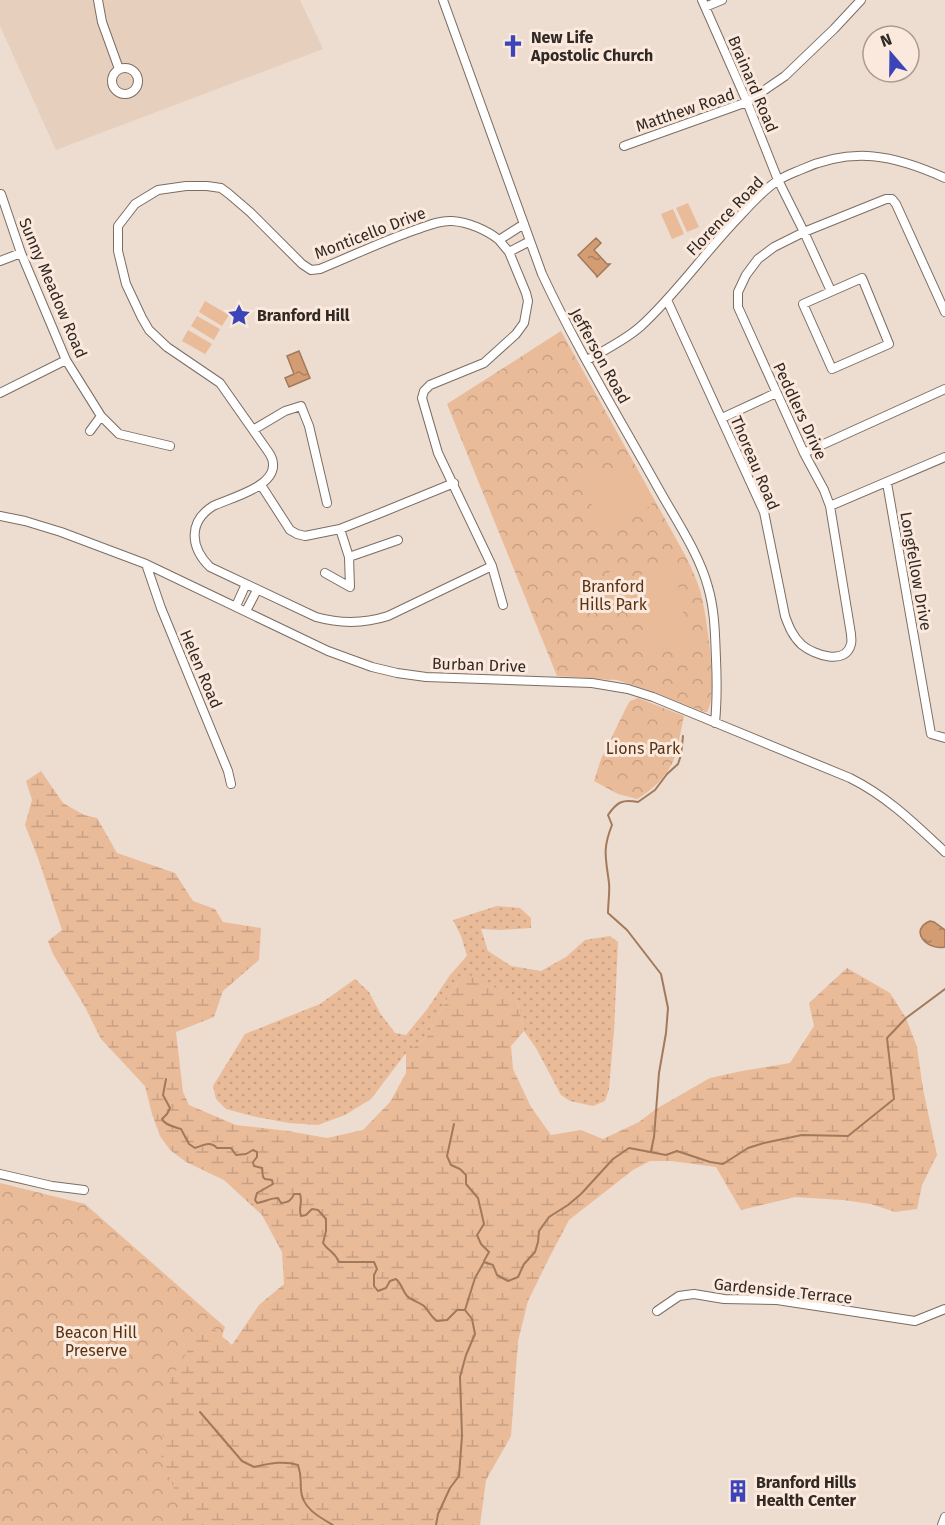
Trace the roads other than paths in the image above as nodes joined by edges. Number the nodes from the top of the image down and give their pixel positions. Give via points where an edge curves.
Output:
1 (98, 0) edge
2 (443, 0) edge
3 (722, 0) edge
4 (861, 0) edge
5 (703, 4) edge
6 (119, 69) dead end
7 (747, 102) junction
8 (624, 146) dead end
9 (945, 178) edge
10 (778, 180) junction
11 (1, 194) edge
12 (524, 224) junction
13 (804, 232) junction
14 (499, 240) junction
15 (530, 241) junction
16 (509, 252) junction
17 (21, 253) junction
18 (0, 261) edge
19 (831, 291) junction
20 (667, 300) junction
21 (945, 312) edge
22 (66, 360) junction
23 (586, 360) junction
24 (945, 389) edge
25 (0, 393) edge
26 (776, 393) junction
27 (101, 416) junction
28 (722, 418) junction
29 (253, 430) junction
30 (90, 431) dead end
31 (170, 446) dead end
32 (804, 453) junction
33 (945, 457) edge
34 (454, 483) junction
35 (887, 483) junction
36 (261, 485) junction
37 (327, 503) dead end
38 (830, 506) junction
39 (0, 516) edge
40 (340, 529) junction
41 (398, 540) dead end
42 (349, 557) junction
43 (147, 564) junction
44 (492, 566) junction
45 (325, 573) dead end
46 (246, 584) junction
47 (257, 590) junction
48 (503, 605) dead end
49 (236, 606) junction
50 (246, 611) junction
51 (851, 634) joint
52 (716, 723) junction
53 (945, 738) edge
54 (231, 784) dead end
55 (945, 852) edge
56 (0, 1174) edge
57 (84, 1190) dead end
58 (945, 1309) edge
59 (657, 1311) dead end
60 (945, 1517) edge
61 (942, 1525) edge

1 - 6 street
2 - 12 street, Jefferson Road
3 - 5 street
4 - 7 street, Matthew Road via 784,76
5 - 7 street, Brainard Road
7 - 8 street, Matthew Road
7 - 10 street, Brainard Road
9 - 10 street, Florence Road via 900,160 853,156 808,166
10 - 13 street
10 - 20 street, Florence Road via 723,234
11 - 17 street, Sunny Meadow Road
12 - 14 street
12 - 15 street, Jefferson Road
13 - 19 street
13 - 21 street, Peddlers Drive via 892,199
13 - 26 street, Peddlers Drive via 758,259 738,292 738,308
14 - 16 street, Monticello Drive
14 - 29 street, Monticello Drive via 472,226 438,222 311,270 221,188 158,189 135,204 118,226 118,251 126,284 142,318 167,347 220,383
15 - 16 street
15 - 23 street, Jefferson Road via 554,300
16 - 34 street, Monticello Drive via 528,301 524,323 484,363 430,385 422,398 438,453
17 - 18 street
17 - 22 street, Sunny Meadow Road
19 - 19 street via 862,278 890,344 832,369 803,303
20 - 23 street, Florence Road via 639,328
20 - 28 street, Thoreau Road
22 - 25 street
22 - 27 street, Sunny Meadow Road
23 - 52 street, Jefferson Road via 708,585 715,626
24 - 32 street
26 - 28 street
26 - 32 street, Peddlers Drive
27 - 30 street
27 - 31 street, Sunny Meadow Road via 119,434
28 - 51 street, Thoreau Road via 764,512 791,632 803,646 833,657 846,654
29 - 36 street, Monticello Drive via 273,463 270,476
29 - 37 street via 301,406
32 - 38 street, Peddlers Drive
33 - 35 street
34 - 40 street
34 - 44 street, Monticello Drive
35 - 38 street
35 - 53 street, Longfellow Drive via 932,735
36 - 40 street via 290,530 297,534
36 - 46 street via 206,511 194,535 199,554 210,567
38 - 51 street, Peddlers Drive
39 - 43 street, Burban Drive via 51,529
40 - 42 street
41 - 42 street
42 - 45 street via 350,587
43 - 49 street, Burban Drive
43 - 54 street, Helen Road
44 - 47 street via 388,616 361,623 316,617
44 - 48 street, Monticello Drive
46 - 47 street
46 - 49 street
47 - 50 street
49 - 50 street, Burban Drive
50 - 52 street, Burban Drive via 328,651 397,673 610,685 667,702
52 - 55 street, Burban Drive via 865,785 892,803
56 - 57 street
58 - 59 street, Gardenside Terrace via 915,1321 777,1300 694,1294 679,1296
60 - 61 street

